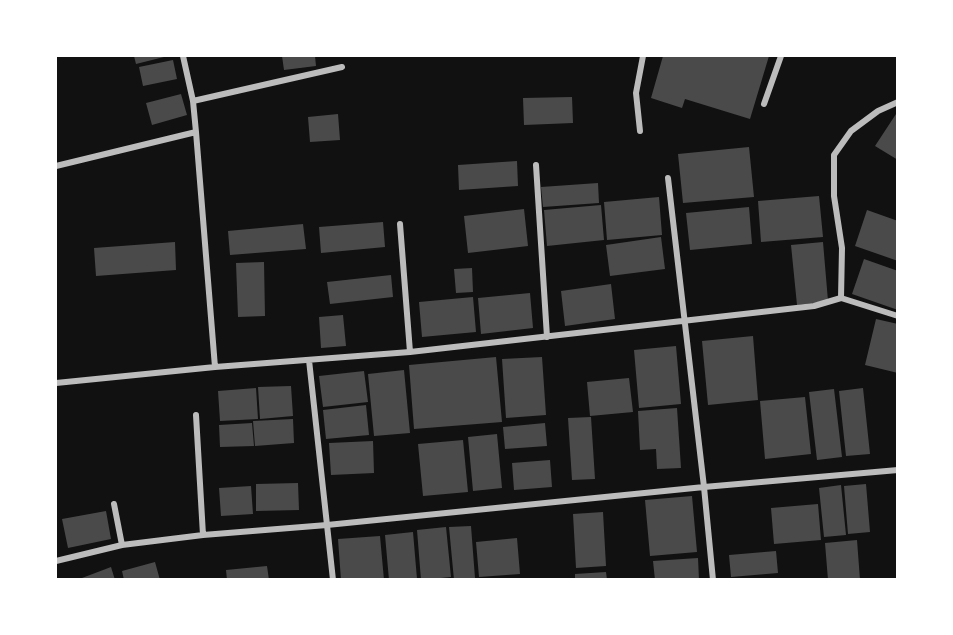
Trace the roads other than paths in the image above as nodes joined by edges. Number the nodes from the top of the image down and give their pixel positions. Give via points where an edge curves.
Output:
1 (183, 56) edge
2 (643, 56) edge
3 (781, 56) edge
4 (342, 67) dead end
5 (193, 100) junction
6 (897, 102) edge
7 (764, 104) dead end
8 (640, 131) dead end
9 (196, 132) junction
10 (536, 165) dead end
11 (56, 166) edge
12 (669, 178) dead end
13 (400, 224) dead end
14 (841, 298) junction
15 (897, 316) edge
16 (686, 320) junction
17 (547, 337) junction
18 (410, 352) junction
19 (309, 360) junction
20 (215, 367) junction
21 (56, 383) edge
22 (196, 416) dead end
23 (897, 470) edge
24 (704, 487) junction
25 (114, 504) dead end
26 (327, 525) junction
27 (203, 535) junction
28 (122, 545) junction
29 (56, 561) edge
30 (333, 579) edge
31 (713, 579) edge

1 - 5 street
2 - 8 street via 636,93
3 - 7 street
4 - 5 street
5 - 9 street
6 - 14 street via 850,131 834,156 834,196 842,248
9 - 11 street
9 - 20 street
10 - 17 street
12 - 16 street
13 - 18 street
14 - 15 street
14 - 16 street via 814,306
16 - 17 street
16 - 24 street
17 - 18 street
18 - 19 street
19 - 20 street
19 - 26 street
20 - 21 street
22 - 27 street
23 - 24 street
24 - 26 street
24 - 31 street
25 - 28 street
26 - 27 street
26 - 30 street
27 - 28 street
28 - 29 street

